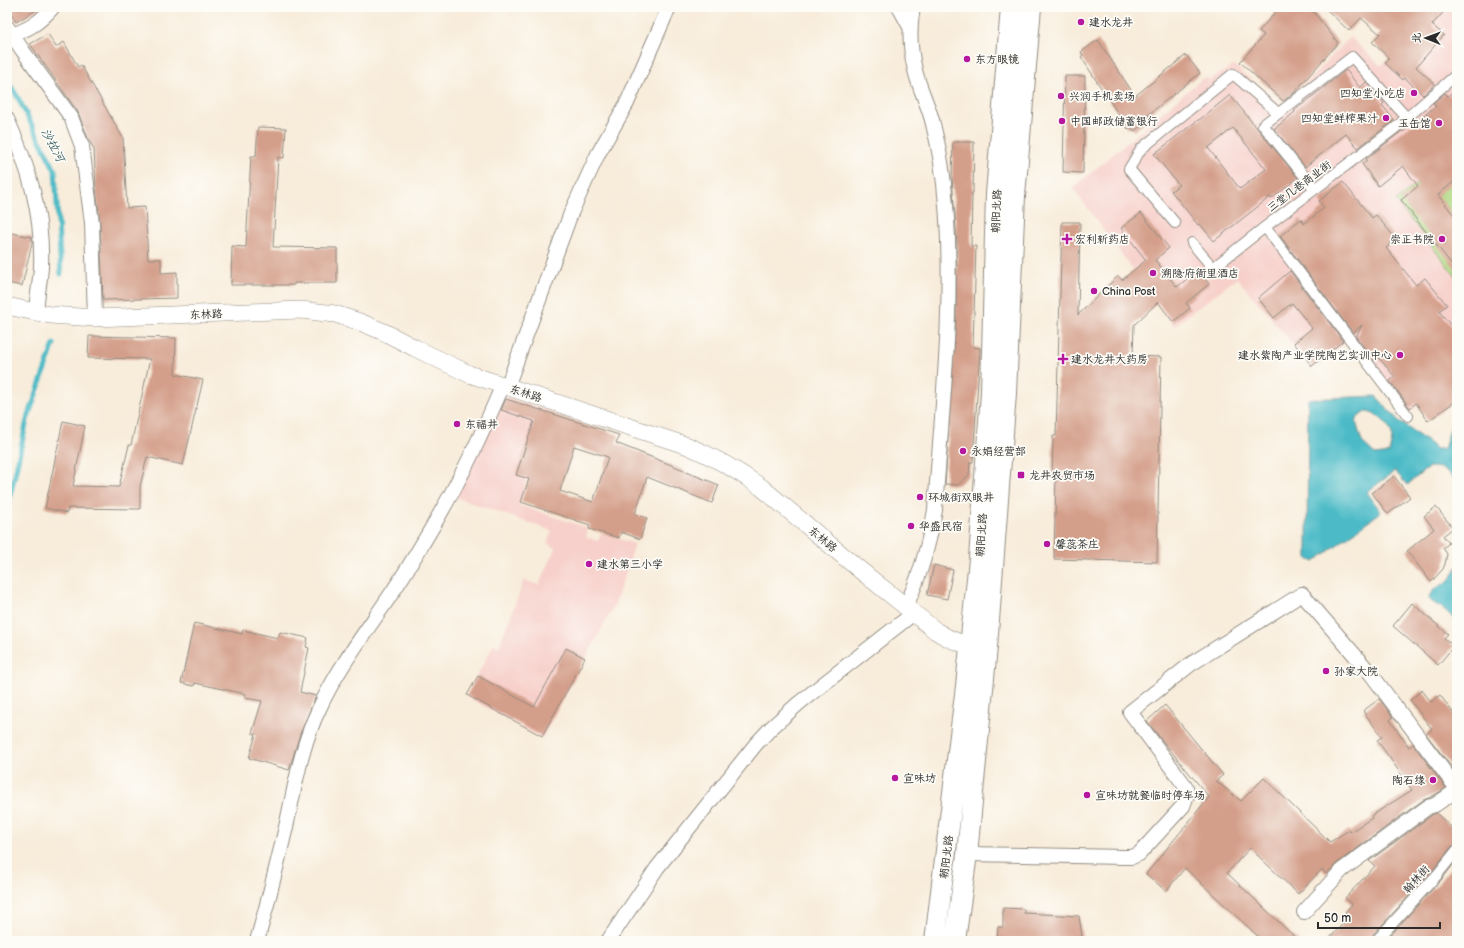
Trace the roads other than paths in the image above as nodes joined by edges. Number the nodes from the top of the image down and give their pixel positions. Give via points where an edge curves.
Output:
1 (53, 7) edge
2 (669, 7) edge
3 (899, 7) edge
4 (913, 7) edge
5 (1011, 7) edge
6 (1031, 7) edge
7 (910, 27) junction
8 (9, 31) edge
9 (1457, 74) edge
10 (1278, 113) junction
11 (1407, 118) junction
12 (7, 119) edge
13 (1314, 189) junction
14 (1175, 223) dead end
15 (1265, 227) junction
16 (1192, 243) dead end
17 (7, 306) edge
18 (36, 312) junction
19 (94, 318) junction
20 (505, 386) junction
21 (1408, 416) dead end
22 (910, 610) junction
23 (979, 647) junction
24 (1457, 786) edge
25 (1457, 790) edge
26 (1457, 850) edge
27 (967, 854) junction
28 (1304, 912) dead end
29 (257, 941) edge
30 (608, 941) edge
31 (935, 941) edge
32 (955, 941) edge
33 (1376, 941) edge

1 - 8 street via 43,19 29,28
2 - 20 street via 627,103 598,154 571,213
3 - 7 street
4 - 7 street
5 - 23 main road, 朝阳北路 via 996,194 991,401 979,559
6 - 23 main road, 朝阳北路 via 1015,196 1006,393
7 - 22 street via 915,70 933,124 943,175 949,301 935,510 930,540
8 - 19 street via 71,118 82,146 92,223
9 - 11 street, 三堂几巷商业街
10 - 11 street via 1352,57
10 - 13 street via 1263,125
10 - 14 street via 1233,74 1141,149 1129,168
11 - 13 street, 三堂几巷商业街
12 - 18 street via 27,165 37,208 41,267
13 - 15 street, 三堂几巷商业街
15 - 16 street via 1213,268
15 - 21 street, 三堂几巷商业街
17 - 18 street, 东林路
18 - 19 street, 东林路
19 - 20 street, 东林路 via 301,310 330,313 366,324 469,374
20 - 22 street, 东林路 via 688,446 727,464 760,487
20 - 29 street via 461,476 433,526 406,572 342,666 318,709 294,782 286,826
22 - 23 street, 东林路 via 946,638
22 - 30 street via 799,703 756,744 657,868
23 - 27 main road, 朝阳北路
23 - 31 main road, 朝阳北路
24 - 27 street via 1371,674 1302,594 1192,664 1130,712 1186,787 1187,795 1182,806 1145,850 1132,857
25 - 28 street via 1342,870
26 - 33 street, 翰林街
27 - 32 main road, 朝阳北路

